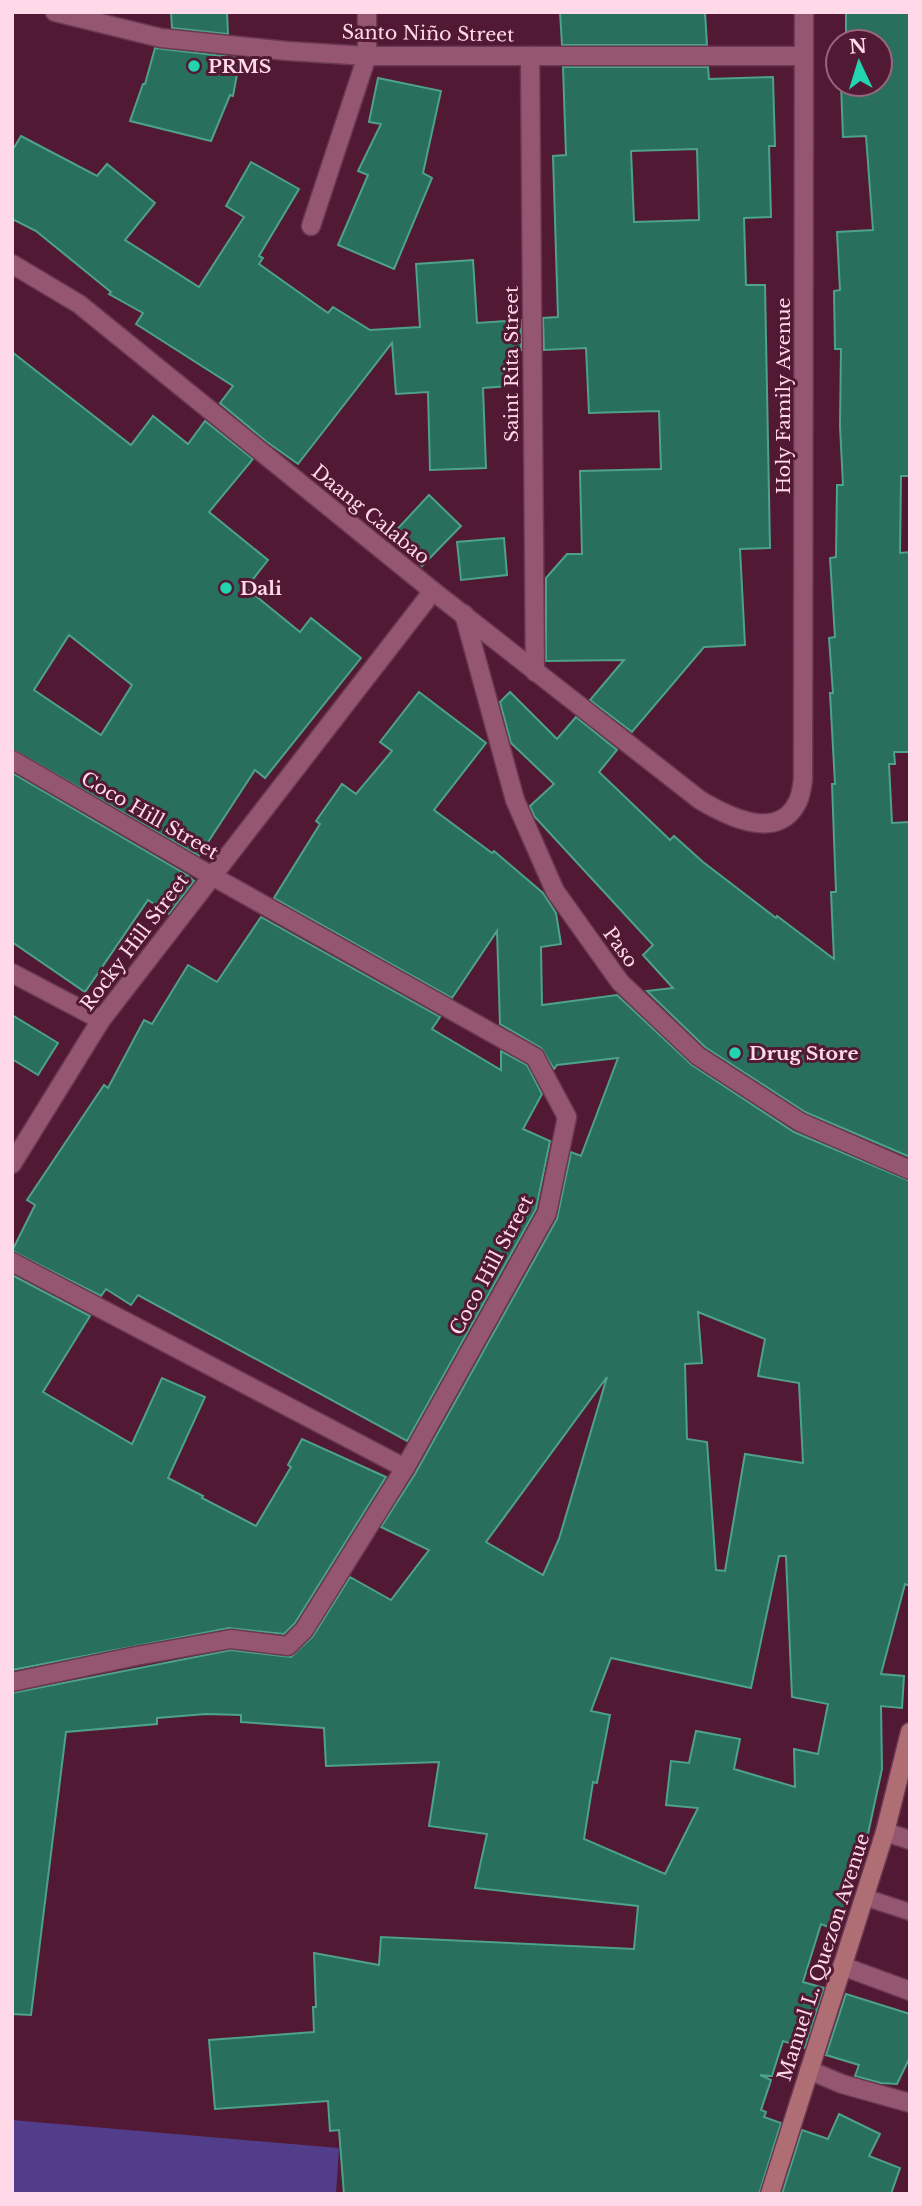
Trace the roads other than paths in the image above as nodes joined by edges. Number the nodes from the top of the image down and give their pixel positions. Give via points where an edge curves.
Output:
1 (55, 12) edge
2 (367, 12) edge
3 (804, 12) edge
4 (367, 56) junction
5 (530, 56) junction
6 (804, 56) junction
7 (311, 226) dead end
8 (12, 264) edge
9 (433, 591) junction
10 (464, 614) junction
11 (535, 672) junction
12 (12, 760) edge
13 (700, 800) joint
14 (212, 876) junction
15 (12, 973) edge
16 (101, 1020) junction
17 (12, 1164) edge
18 (910, 1170) edge
19 (12, 1262) edge
20 (405, 1468) junction
21 (12, 1682) edge
22 (910, 1732) edge
23 (885, 1832) junction
24 (910, 1840) edge
25 (864, 1897) junction
26 (910, 1912) edge
27 (842, 1966) junction
28 (910, 1992) edge
29 (809, 2070) junction
30 (910, 2103) edge
31 (770, 2194) edge

1 - 4 street, Santo Niño Street via 162,38
2 - 4 street
3 - 6 street, Holy Family Avenue
4 - 5 street, Santo Niño Street
4 - 7 street
5 - 6 street, Santo Niño Street
5 - 11 street, Saint Rita Street
6 - 13 street, Holy Family Avenue via 803,779 799,801 787,817 771,822 731,818
8 - 9 street, Daang Calabao via 79,304
9 - 10 street, Daang Calabao
9 - 14 street, Rocky Hill Street
10 - 11 street, Daang Calabao
10 - 18 street, Paso via 515,800 555,891 620,982 698,1056 800,1122
11 - 13 street, Daang Calabao
12 - 14 street, Coco Hill Street
14 - 16 street, Rocky Hill Street
14 - 20 street, Coco Hill Street via 535,1057 567,1117 547,1213
15 - 16 street
16 - 17 street, Rocky Hill Street
19 - 20 street
20 - 21 street, Coco Hill Street via 304,1630 288,1646 231,1639
22 - 23 main road, Manuel L. Quezon Avenue
23 - 24 street
23 - 25 main road, Manuel L. Quezon Avenue
25 - 26 lane
25 - 27 main road, Manuel L. Quezon Avenue
27 - 28 street
27 - 29 main road, Manuel L. Quezon Avenue
29 - 30 street
29 - 31 main road, Manuel L. Quezon Avenue

